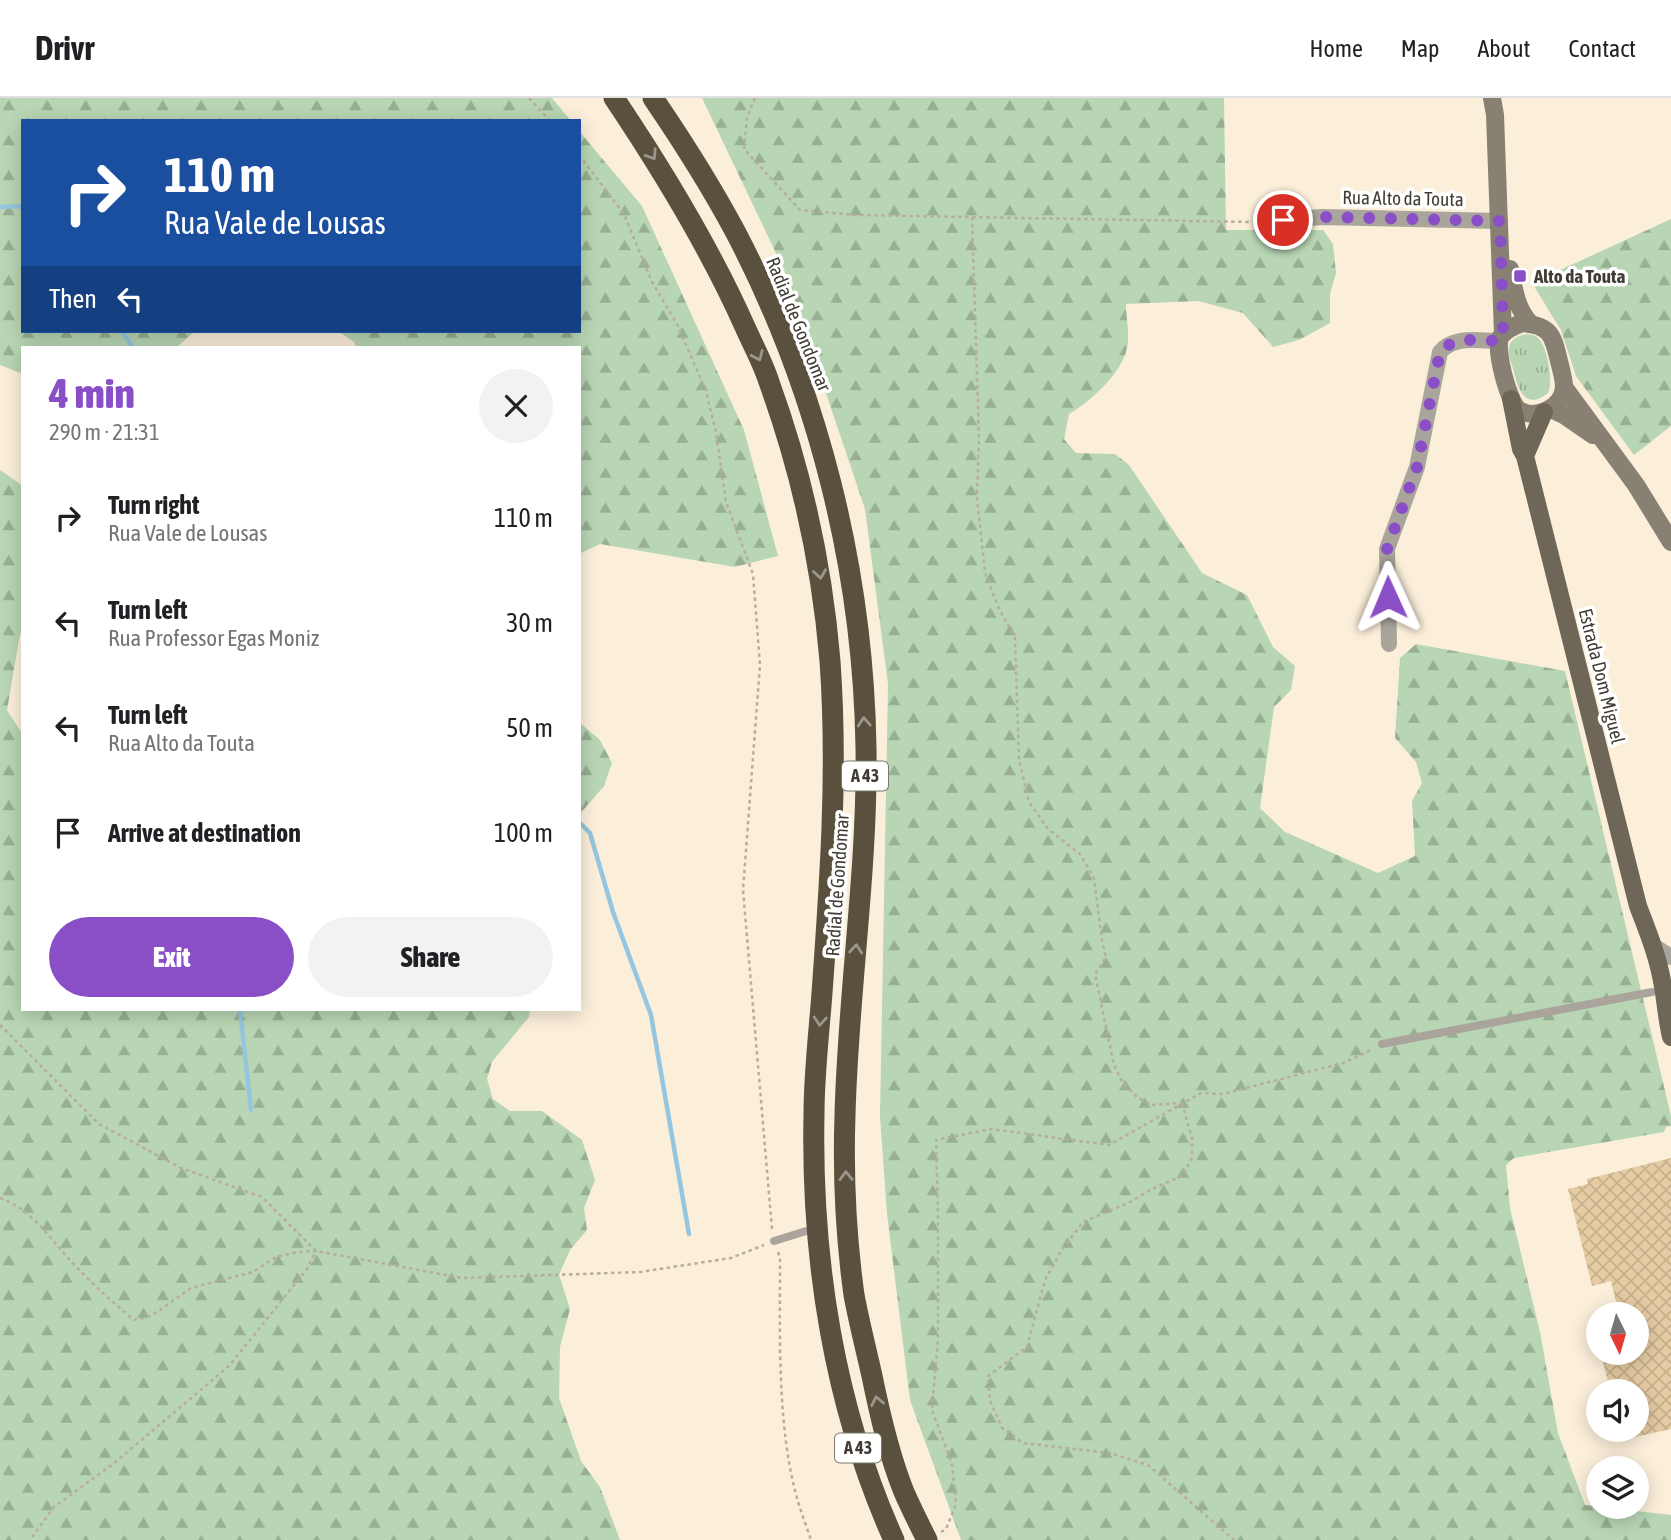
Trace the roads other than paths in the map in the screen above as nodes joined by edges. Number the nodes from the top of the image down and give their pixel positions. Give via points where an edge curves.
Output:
1 (614, 98) edge
2 (653, 98) edge
3 (1492, 98) edge
4 (1500, 221) junction
5 (1264, 222) road end
6 (1531, 324) junction
7 (1501, 337) junction
8 (1564, 387) junction
9 (1511, 399) junction
10 (1548, 410) junction
11 (1610, 448) junction
12 (1525, 456) junction
13 (1671, 542) edge
14 (1389, 644) dead end
15 (1638, 906) junction
16 (1652, 945) junction
17 (1671, 957) edge
18 (1671, 967) edge
19 (1658, 989) junction
20 (1671, 1037) edge
21 (1382, 1044) road end
22 (816, 1228) junction
23 (774, 1241) road end
24 (930, 1537) edge
25 (894, 1540) edge

1 -> 22 highway, Radial de Gondomar / A 43 via 694,225 768,379 803,486 820,571 830,662 834,769 814,1112
24 -> 2 highway, Radial de Gondomar / A 43 via 903,1490 881,1418 855,1296 848,1228 845,1117 863,864 866,744 855,607 835,497 815,425 765,293 694,159
3 - 4 main road
4 - 5 street, Rua Alto da Touta via 1322,217
4 - 6 main road via 1518,306
4 - 7 main road
6 - 7 main road via 1522,323
6 - 8 main road via 1553,337
7 - 9 main road via 1499,354
7 - 14 street via 1457,341 1440,352 1417,467 1387,549
8 - 10 main road
8 - 11 main road
9 - 10 main road via 1519,410 1530,414
9 - 12 main road, Estrada Dom Miguel
10 - 11 main road via 1564,415
10 - 12 main road
11 - 13 main road
12 - 15 main road, Estrada Dom Miguel
15 - 16 main road, Estrada Dom Miguel
15 - 19 main road, Estrada Dom Miguel via 1642,945
16 - 17 street
16 - 19 main road, Estrada Dom Miguel
18 - 19 street
19 - 20 main road, Estrada Dom Miguel
19 - 21 lane
22 - 23 lane
22 - 25 highway, Radial de Gondomar / A 43 via 851,1427

